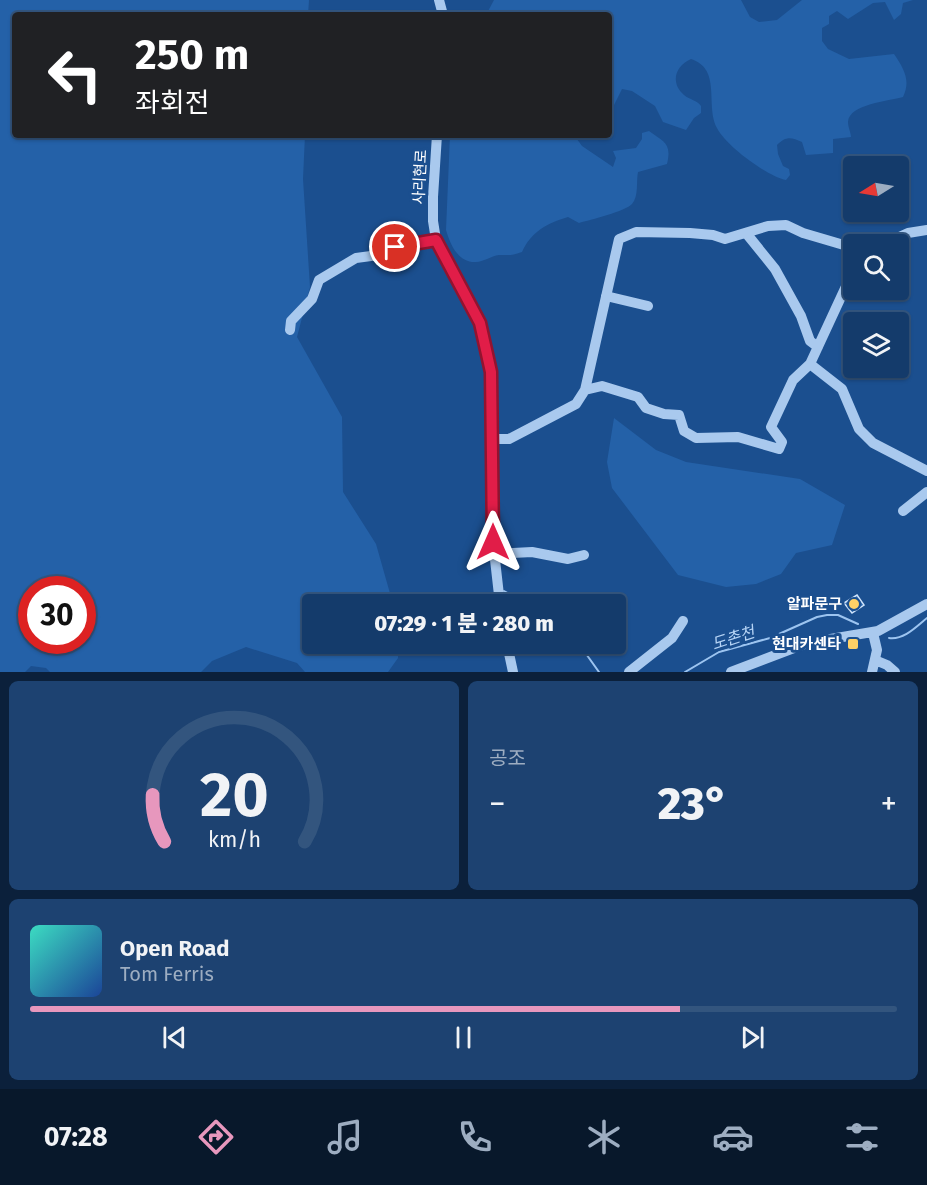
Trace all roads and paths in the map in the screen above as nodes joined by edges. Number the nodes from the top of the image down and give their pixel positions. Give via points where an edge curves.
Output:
1 (437, 138) edge
2 (927, 230) edge
3 (746, 233) junction
4 (906, 234) edge
5 (436, 240) junction
6 (843, 245) edge
7 (843, 294) edge
8 (606, 296) junction
9 (648, 306) dead end
10 (290, 330) dead end
11 (819, 347) junction
12 (810, 364) junction
13 (585, 390) junction
14 (493, 439) junction
15 (927, 471) edge
16 (927, 492) edge
17 (903, 511) dead end
18 (494, 554) junction
19 (584, 555) dead end
20 (499, 594) edge
21 (927, 604) edge
22 (683, 621) dead end
23 (873, 633) junction
24 (509, 654) edge
25 (875, 660) junction
26 (513, 672) edge
27 (629, 672) edge
28 (731, 672) edge
29 (872, 672) edge
30 (895, 672) edge

1 - 5 street, 사리현로 via 433,197
2 - 4 street
3 - 6 street via 786,225
3 - 8 street via 725,239 690,233 636,232 619,239
3 - 11 street via 775,269 810,341
5 - 10 street via 356,258 318,280 312,299 291,321
5 - 14 street, 사리현로 via 480,323 491,372
7 - 11 street
8 - 9 street
8 - 13 street
11 - 12 street
12 - 13 street via 793,380 771,427 782,442 780,449 738,437 696,438 684,431 679,416 646,408 638,397 602,386
12 - 15 street via 842,389 859,429 873,443
13 - 14 street via 576,404 509,439
14 - 18 street, 사리현로
16 - 17 street
18 - 19 street via 532,552 568,559
18 - 20 street, 사리현로
21 - 23 street
22 - 27 street via 672,638
23 - 25 street
23 - 28 street via 807,643
24 - 26 street
25 - 29 street
25 - 30 street

